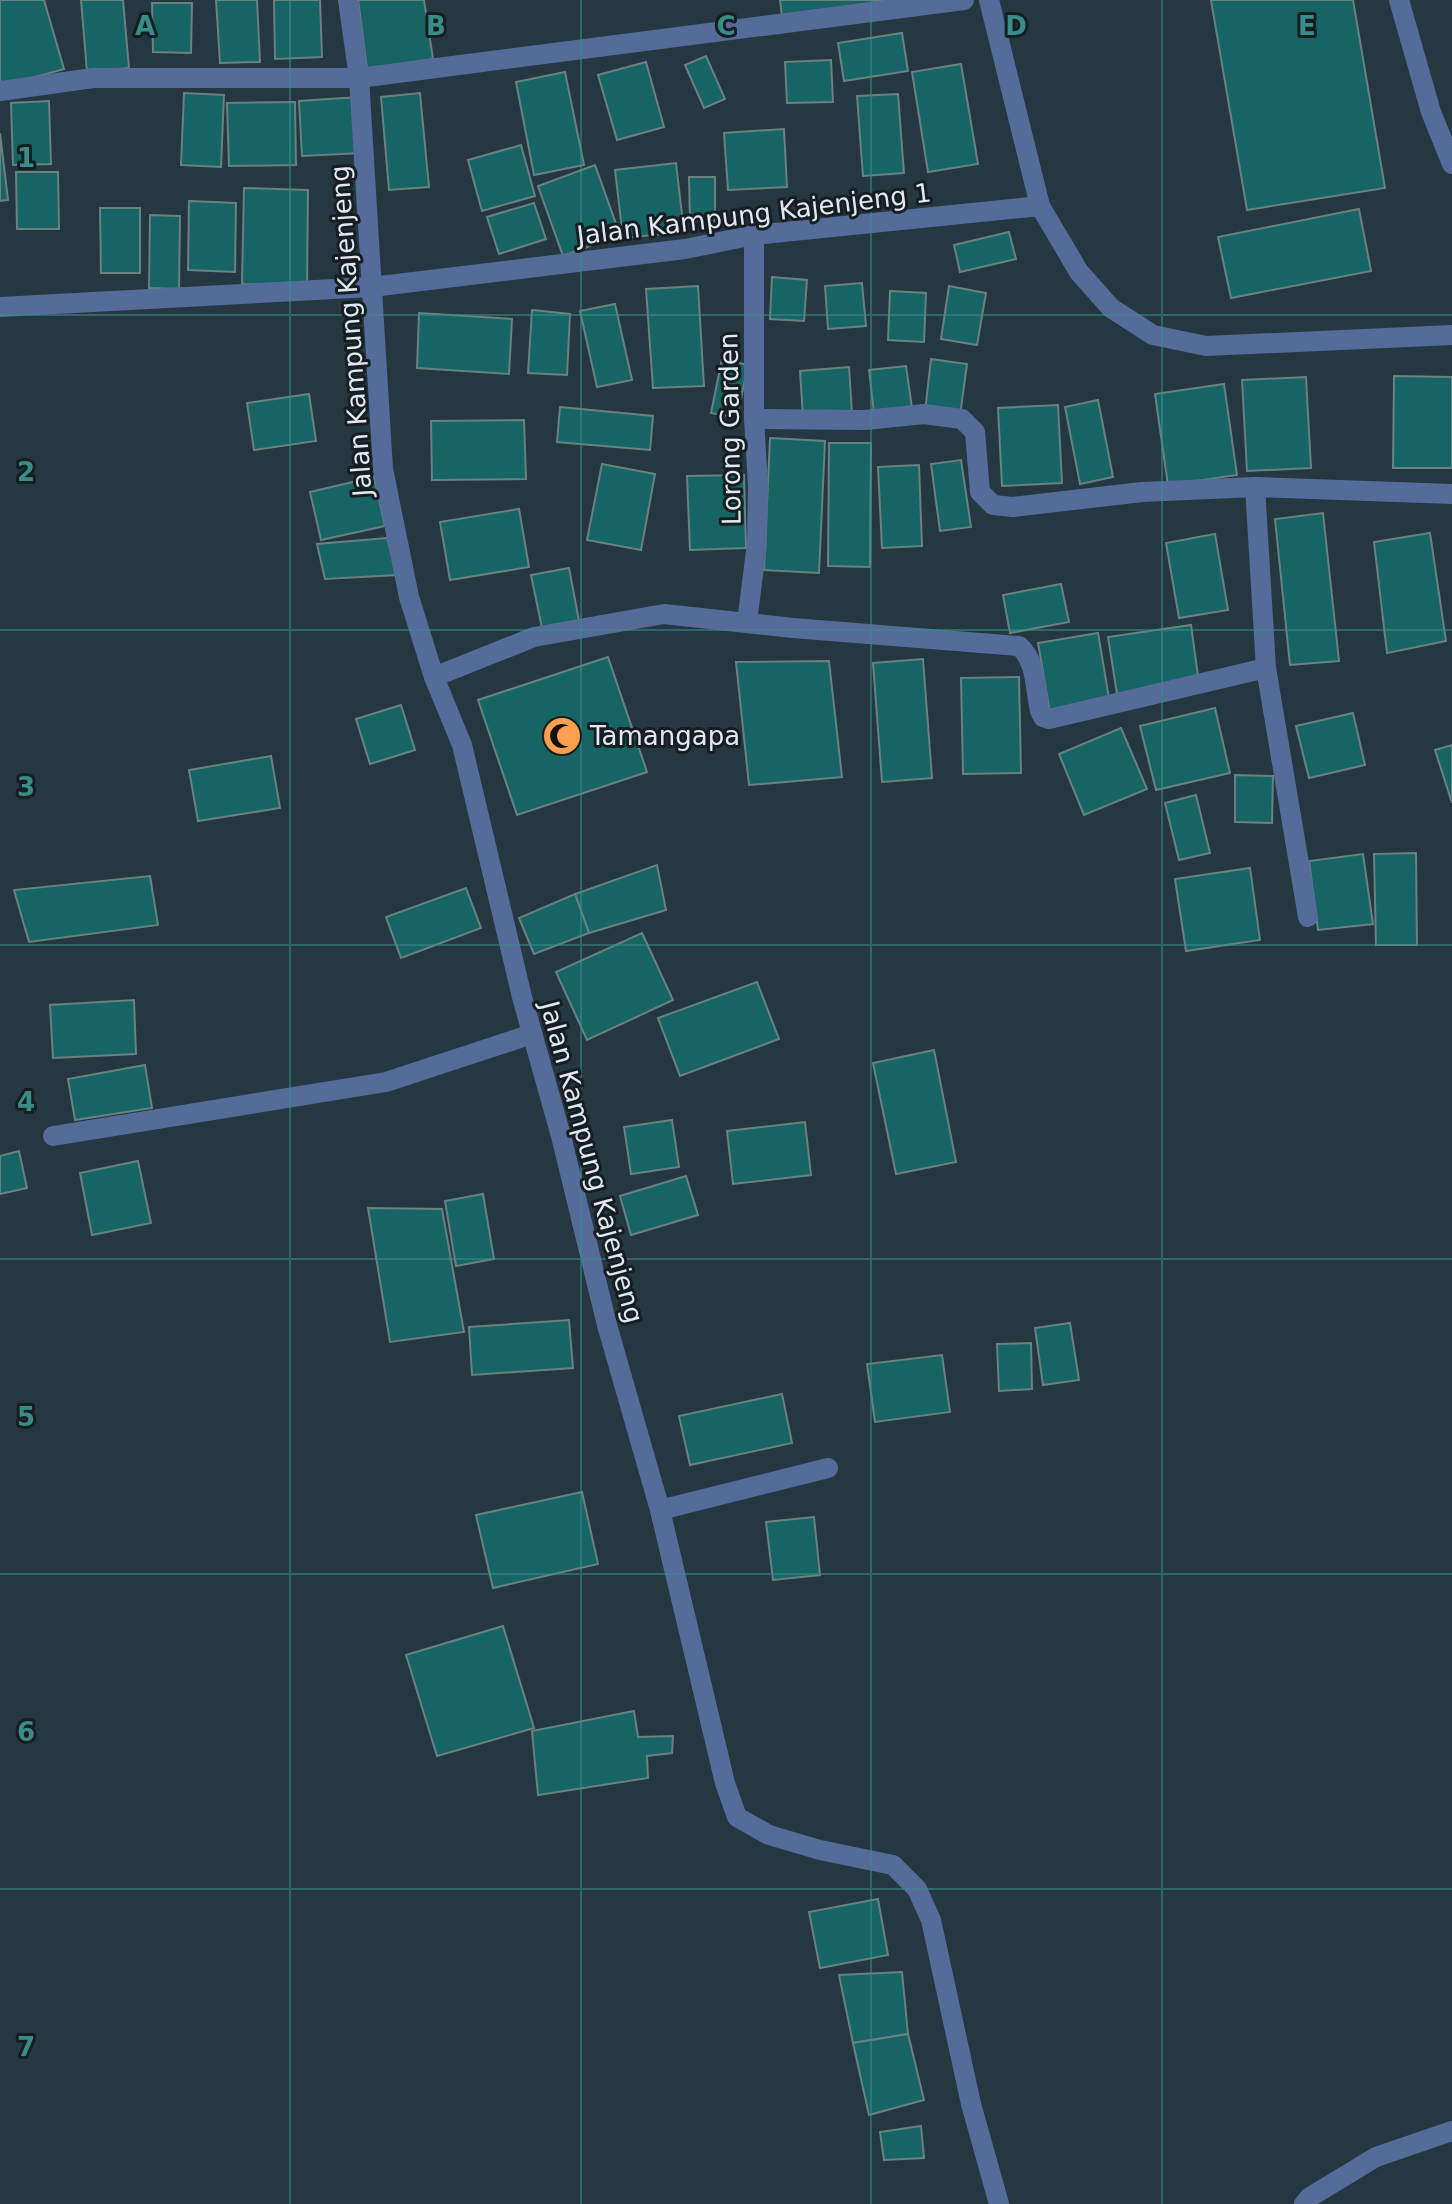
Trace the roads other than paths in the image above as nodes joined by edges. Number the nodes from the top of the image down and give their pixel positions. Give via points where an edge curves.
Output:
1 (348, 0) edge
2 (964, 0) edge
3 (989, 0) edge
4 (1399, 0) edge
5 (359, 78) junction
6 (0, 91) edge
7 (1452, 164) edge
8 (1040, 206) junction
9 (754, 235) junction
10 (372, 287) junction
11 (0, 307) edge
12 (1452, 335) edge
13 (754, 419) junction
14 (1255, 487) junction
15 (1452, 494) edge
16 (747, 622) junction
17 (1266, 668) junction
18 (434, 677) junction
19 (1308, 917) dead end
20 (532, 1034) junction
21 (53, 1136) dead end
22 (828, 1468) dead end
23 (660, 1510) junction
24 (1452, 2131) edge
25 (999, 2204) edge
26 (1304, 2204) edge

1 - 5 street, Jalan Kampung Kajenjeng
2 - 5 street
3 - 8 street
4 - 7 street
5 - 6 street via 93,78
5 - 10 street, Jalan Kampung Kajenjeng
8 - 9 street, Jalan Kampung Kajenjeng 1
8 - 12 street via 1079,272 1111,308 1153,335 1206,346
9 - 10 street, Jalan Kampung Kajenjeng 1 via 685,249
9 - 13 street, Lorong Garden
10 - 11 street, Jalan Kampung Kajenjeng 1
10 - 18 street, Jalan Kampung Kajenjeng via 383,469 409,597
13 - 14 street via 865,420 924,414 962,419 975,432 980,492 993,505
13 - 16 street, Lorong Garden via 757,543
14 - 15 street
14 - 17 street
16 - 17 street via 1019,646 1032,664 1040,711 1049,719
16 - 18 street via 664,614 534,637
17 - 19 street
18 - 20 street, Jalan Kampung Kajenjeng via 462,745
20 - 21 street via 386,1082
20 - 23 street, Jalan Kampung Kajenjeng
22 - 23 street
23 - 25 street, Jalan Kampung Kajenjeng via 737,1817 769,1835 893,1865 917,1889 931,1920
24 - 26 street via 1376,2157

